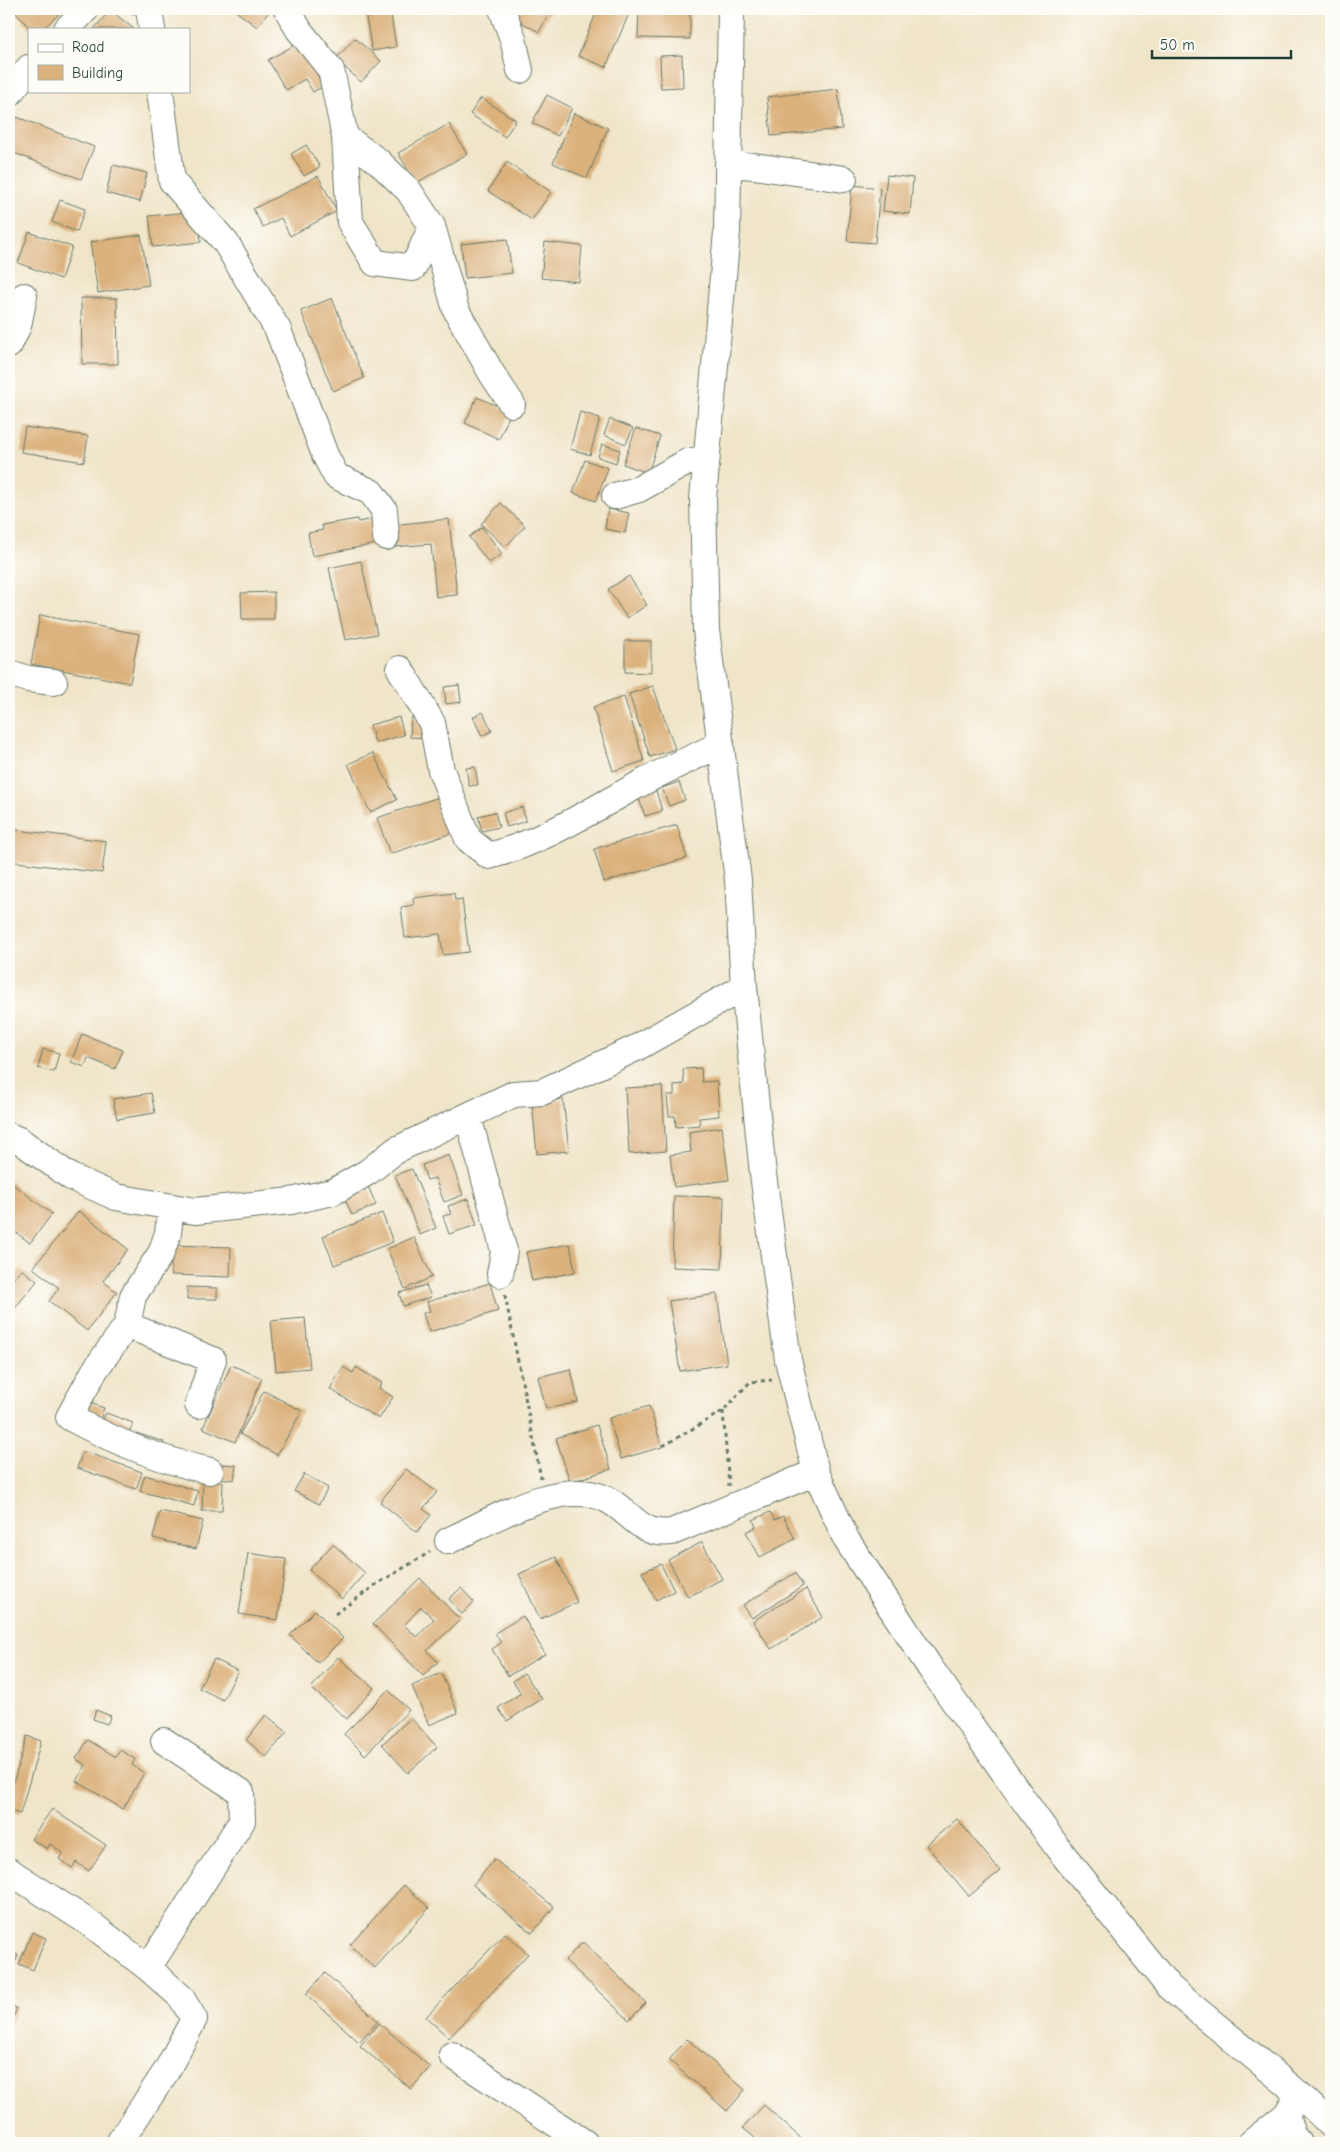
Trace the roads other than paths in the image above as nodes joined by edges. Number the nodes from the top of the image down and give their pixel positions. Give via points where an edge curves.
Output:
1 (86, 9) edge
2 (149, 9) edge
3 (287, 9) edge
4 (502, 9) edge
5 (731, 9) edge
6 (68, 28) edge
7 (152, 28) edge
8 (28, 69) edge
9 (520, 70) dead end
10 (160, 92) edge
11 (9, 94) edge
12 (345, 137) junction
13 (728, 164) junction
14 (844, 179) dead end
15 (432, 226) junction
16 (24, 296) dead end
17 (9, 345) edge
18 (512, 404) dead end
19 (706, 460) junction
20 (615, 496) dead end
21 (386, 537) dead end
22 (400, 668) dead end
23 (9, 673) edge
24 (54, 682) dead end
25 (721, 744) junction
26 (744, 987) junction
27 (468, 1116) junction
28 (9, 1136) edge
29 (171, 1207) junction
30 (500, 1274) road end
31 (127, 1326) junction
32 (198, 1405) dead end
33 (210, 1471) dead end
34 (816, 1472) junction
35 (448, 1541) road end
36 (164, 1741) dead end
37 (9, 1871) edge
38 (148, 1968) junction
39 (452, 2055) dead end
40 (1293, 2105) junction
41 (1331, 2125) edge
42 (119, 2143) edge
43 (585, 2143) edge
44 (1251, 2143) edge
45 (1299, 2143) edge

1 - 6 street
2 - 7 street
3 - 12 street via 299,30 331,70
4 - 9 street
5 - 13 street
8 - 11 street
10 - 21 street via 172,181 226,243 278,330 336,476 371,492 384,510
12 - 15 street via 409,190
12 - 15 street via 350,222 375,263 413,268
13 - 14 street
13 - 19 street via 727,232
15 - 18 street via 456,310
16 - 17 street via 18,326
19 - 20 street via 689,461 639,490
19 - 25 street via 703,499 706,630
22 - 25 street via 432,723 441,770 468,839 489,856 516,849
23 - 24 street
25 - 26 street via 738,880
26 - 27 street via 636,1048 542,1092 514,1094
26 - 34 street via 763,1174 788,1360
27 - 29 street via 396,1150 368,1172 333,1192 291,1201 195,1211
27 - 30 street via 504,1251
28 - 29 street via 90,1186 116,1197
29 - 31 street via 161,1253 133,1296
31 - 32 street via 213,1360
31 - 33 street via 95,1370 69,1417 97,1433 174,1463
34 - 35 street via 672,1532 649,1531 608,1500 576,1492 536,1500
34 - 40 street via 846,1539 931,1669 1057,1847 1169,1987
36 - 38 street via 241,1792 242,1821
37 - 38 street via 91,1924
38 - 42 street via 181,1997 194,2019 168,2070
39 - 43 street
40 - 41 street
40 - 44 street
40 - 45 street via 1292,2135

